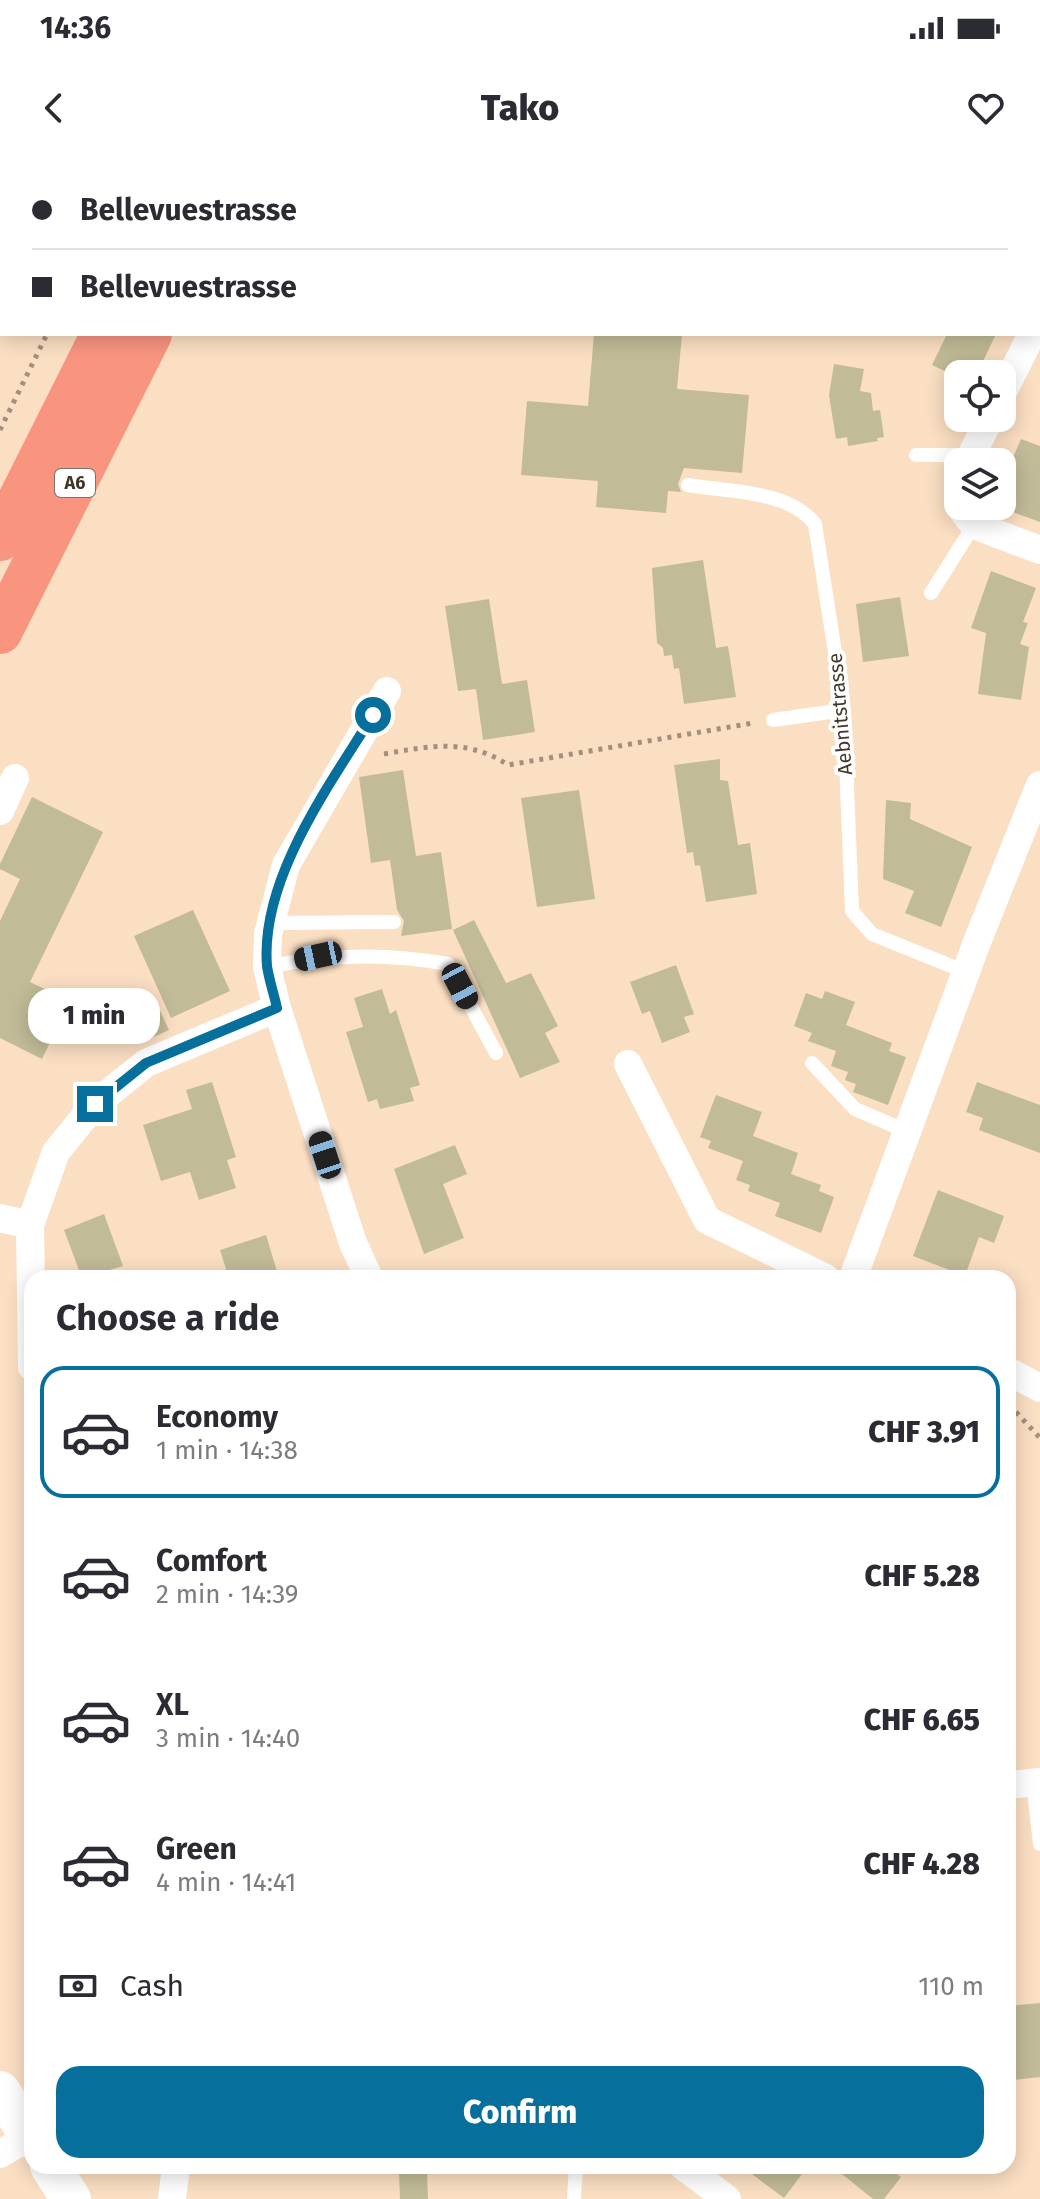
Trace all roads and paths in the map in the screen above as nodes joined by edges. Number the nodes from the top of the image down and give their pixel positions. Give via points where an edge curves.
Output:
1 (46, 336) edge
2 (102, 336) edge
3 (149, 336) edge
4 (1031, 336) edge
5 (1016, 366) edge
6 (0, 430) edge
7 (916, 455) dead end
8 (944, 457) edge
9 (688, 485) dead end
10 (964, 520) edge
11 (975, 520) edge
12 (0, 539) edge
13 (1040, 550) edge
14 (931, 593) dead end
15 (0, 632) edge
16 (387, 691) dead end
17 (844, 710) junction
18 (773, 720) joint
19 (344, 762) junction
20 (15, 778) dead end
21 (1038, 796) edge
22 (0, 811) edge
23 (394, 922) dead end
24 (270, 923) junction
25 (267, 967) junction
26 (966, 972) junction
27 (277, 1008) junction
28 (496, 1053) dead end
29 (812, 1063) dead end
30 (628, 1064) dead end
31 (906, 1131) junction
32 (0, 1218) edge
33 (30, 1225) junction
34 (31, 1270) edge
35 (365, 1270) edge
36 (810, 1270) edge
37 (856, 1270) edge
38 (1016, 1375) edge
39 (1039, 1385) edge
40 (1016, 1411) edge
41 (1040, 1438) edge
42 (1027, 1783) edge
43 (1040, 1844) edge
44 (0, 2091) edge
45 (24, 2141) edge
46 (50, 2174) edge
47 (175, 2174) edge
48 (576, 2174) edge
49 (694, 2174) edge
50 (71, 2199) edge
51 (172, 2199) edge
52 (574, 2199) edge
53 (727, 2199) edge

1 - 6 path
2 - 12 highway, A6
3 - 15 highway, A6
4 - 5 street
7 - 8 lane
9 - 17 lane, Aebnitstrasse via 788,502 815,524
10 - 14 lane
11 - 13 street
16 - 19 street
17 - 18 lane
17 - 26 lane, Aebnitstrasse via 852,911 872,934
18 - 19 path via 508,765 492,754 438,744
19 - 24 street via 286,865
20 - 22 street
21 - 26 street
23 - 24 lane
24 - 25 street
25 - 27 street
25 - 28 lane via 318,956 448,964
26 - 31 street
27 - 33 street via 146,1063 95,1104 56,1152
27 - 35 street
29 - 31 lane via 855,1109
30 - 36 street via 707,1220
31 - 37 street
32 - 33 street
33 - 34 street
38 - 39 street
40 - 41 path
42 - 43 lane
44 - 45 street
46 - 50 street
47 - 51 street
48 - 52 lane
49 - 53 street

